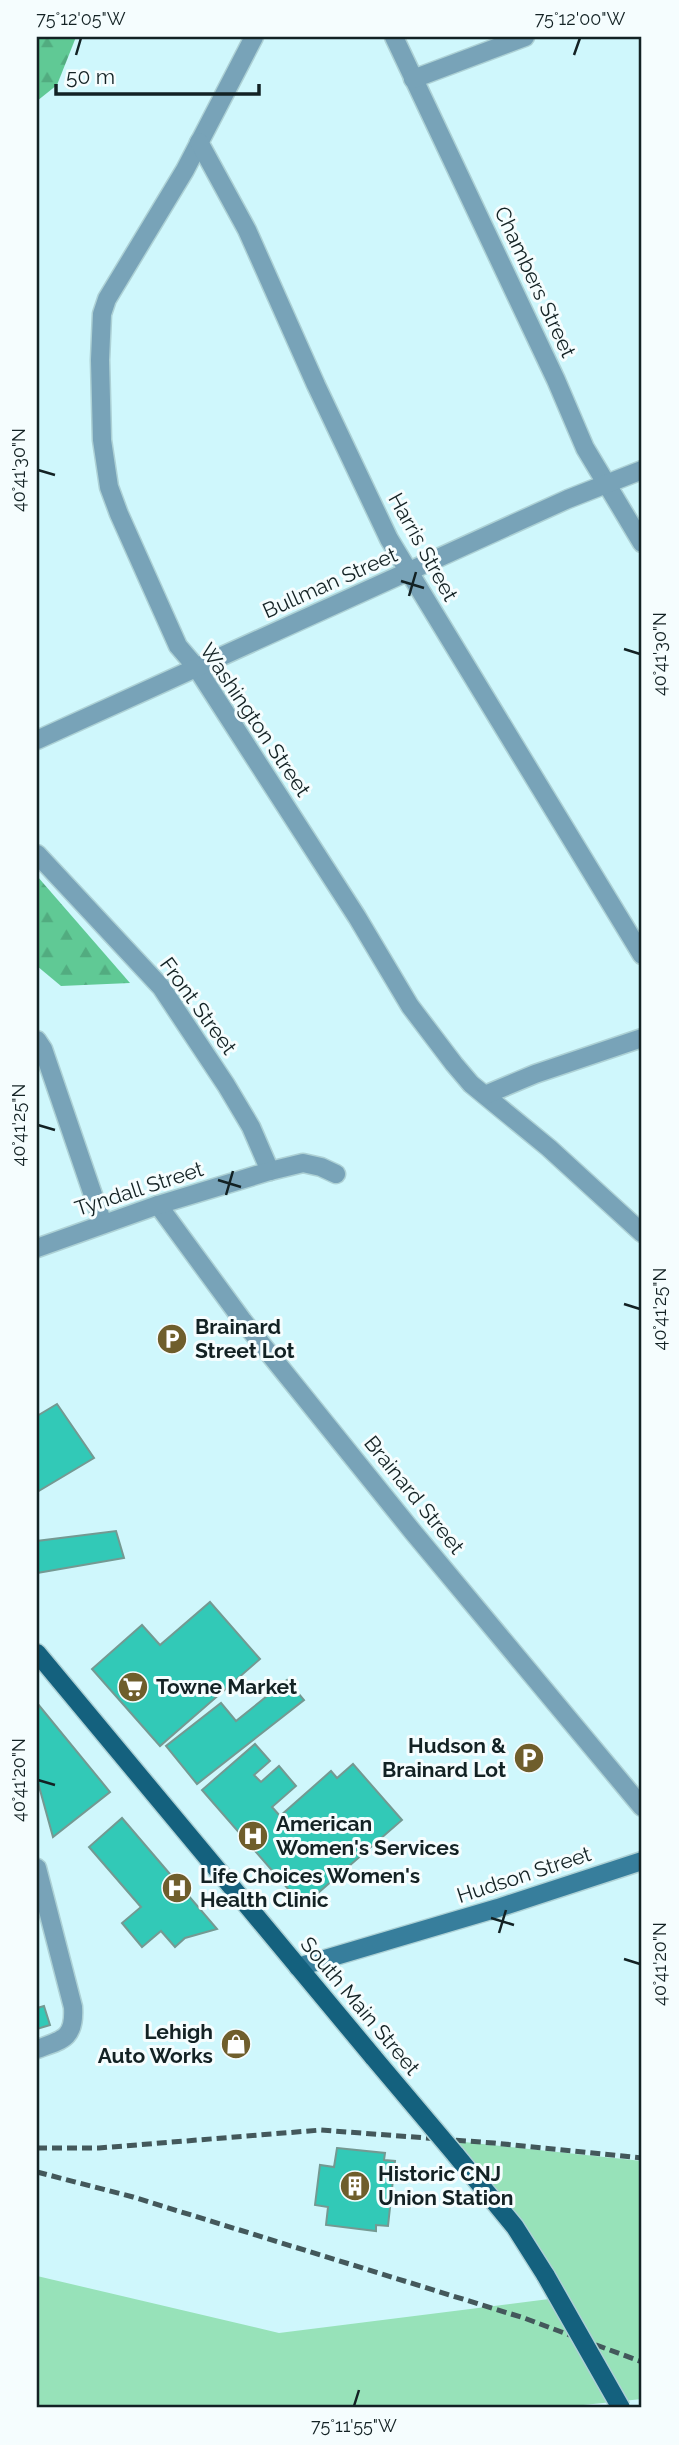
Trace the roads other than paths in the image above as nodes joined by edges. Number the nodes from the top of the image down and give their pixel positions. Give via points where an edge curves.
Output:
1 (254, 37) edge
2 (394, 37) edge
3 (525, 37) edge
4 (413, 79) junction
5 (199, 142) junction
6 (642, 470) edge
7 (607, 484) junction
8 (642, 542) edge
9 (409, 572) junction
10 (196, 667) junction
11 (37, 740) edge
12 (37, 854) edge
13 (642, 955) edge
14 (642, 1038) edge
15 (37, 1040) edge
16 (485, 1095) junction
17 (270, 1171) junction
18 (336, 1174) dead end
19 (158, 1205) junction
20 (103, 1224) junction
21 (642, 1233) edge
22 (37, 1248) edge
23 (37, 1653) edge
24 (642, 1807) edge
25 (642, 1861) edge
26 (37, 1868) edge
27 (298, 1967) junction
28 (37, 2049) edge
29 (621, 2408) edge

1 - 5 street, Washington Street
2 - 4 street, Chambers Street
3 - 4 street
4 - 7 street, Chambers Street
5 - 9 street, Harris Street via 247,230 316,385
5 - 10 street, Washington Street via 107,299 100,360 102,439 109,487 178,646
6 - 7 street, Bullman Street
7 - 8 street, Chambers Street
7 - 9 street, Bullman Street
9 - 10 street, Bullman Street
9 - 13 street, Harris Street
10 - 11 street, Bullman Street
10 - 16 street, Washington Street via 410,1006 454,1064
12 - 17 street, Front Street via 161,988 226,1085
14 - 16 street
15 - 20 street
16 - 21 street, Washington Street
17 - 18 street, Tyndall Street via 303,1164
17 - 19 street, Tyndall Street
19 - 20 street, Tyndall Street
19 - 24 street, Brainard Street via 252,1332
20 - 22 street, Tyndall Street
23 - 27 main road, South Main Street
25 - 27 street, Hudson Street
26 - 28 street via 74,2023 66,2037
27 - 29 main road, South Main Street, bridge via 515,2227

